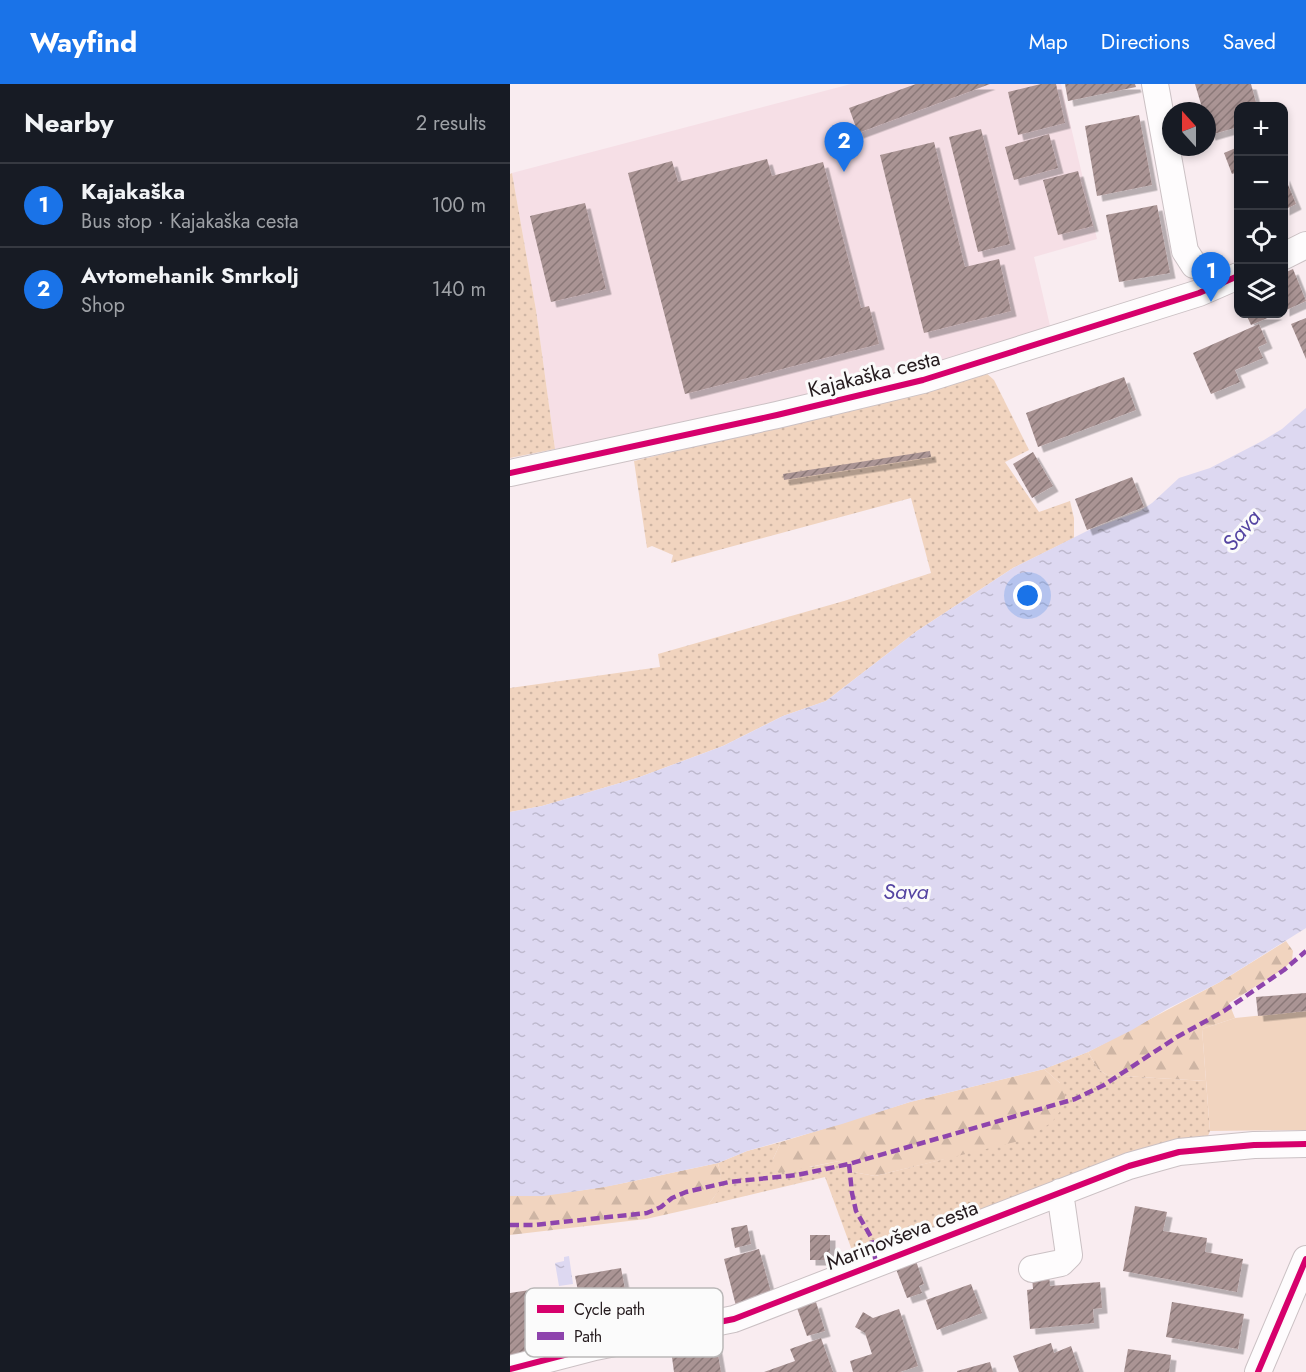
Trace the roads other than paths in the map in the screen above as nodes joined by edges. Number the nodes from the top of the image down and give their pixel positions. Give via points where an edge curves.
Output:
1 (1155, 84) edge
2 (1172, 84) edge
3 (1175, 102) edge
4 (1182, 156) edge
5 (1306, 245) edge
6 (1288, 254) edge
7 (1194, 265) junction
8 (1234, 278) edge
9 (1199, 293) junction
10 (510, 473) edge
11 (1306, 1144) edge
12 (1060, 1192) junction
13 (1306, 1259) edge
14 (1032, 1269) dead end
15 (723, 1321) edge
16 (556, 1357) edge
17 (510, 1369) edge
18 (1258, 1372) edge

1 - 7 street via 1185,251
2 - 3 street
4 - 7 street via 1198,249
5 - 6 street
7 - 9 street
8 - 9 street, Kajakaška cesta
9 - 10 street, Kajakaška cesta via 923,380 777,416
11 - 12 street, Marinovševa cesta via 1254,1144 1179,1152
12 - 14 street via 1069,1255 1061,1263
12 - 15 street, Marinovševa cesta
13 - 18 street
16 - 17 street, Marinovševa cesta

